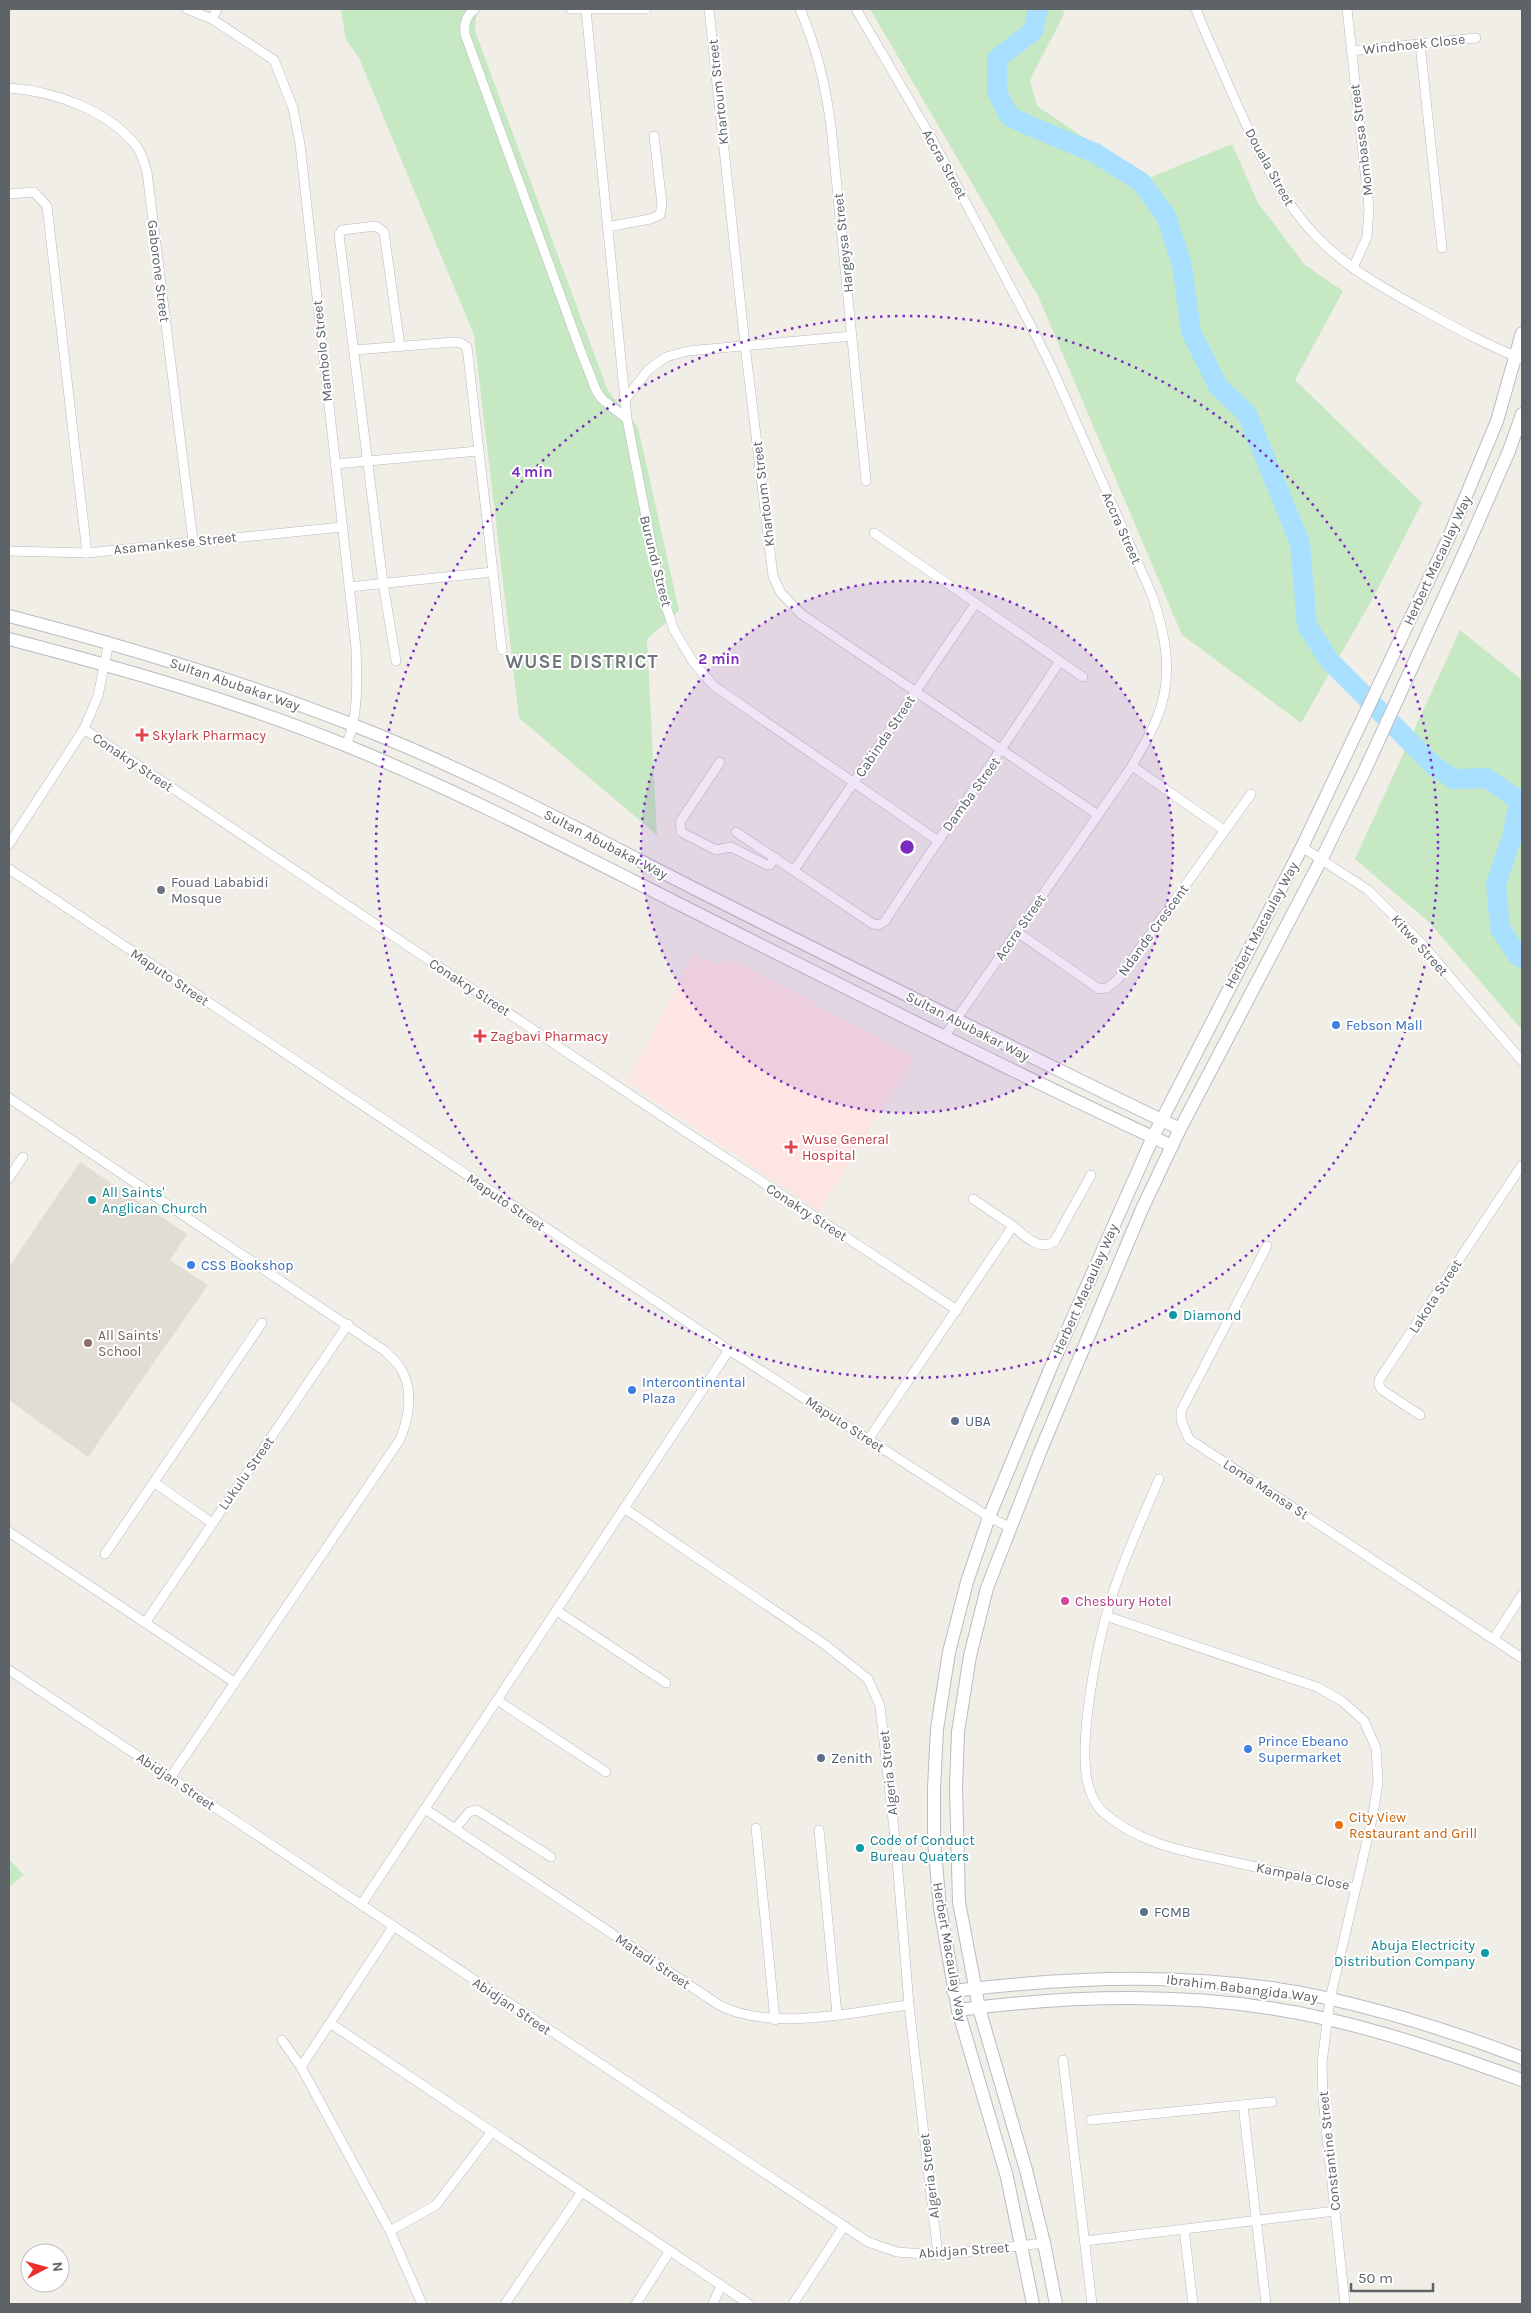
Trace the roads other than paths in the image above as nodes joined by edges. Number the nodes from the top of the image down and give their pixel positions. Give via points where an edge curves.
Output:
1 (187, 9) edge
2 (217, 9) edge
3 (475, 9) edge
4 (571, 9) edge
5 (646, 9) edge
6 (709, 9) edge
7 (800, 9) edge
8 (856, 9) edge
9 (1196, 9) edge
10 (1347, 9) edge
11 (586, 10) junction
12 (212, 19) junction
13 (1476, 38) dead end
14 (1420, 44) junction
15 (1351, 50) junction
16 (9, 88) edge
17 (654, 136) dead end
18 (9, 194) edge
19 (607, 227) junction
20 (1442, 248) dead end
21 (1352, 268) junction
22 (1522, 333) edge
23 (852, 336) junction
24 (745, 345) junction
25 (400, 346) junction
26 (354, 350) junction
27 (1519, 358) edge
28 (625, 400) junction
29 (1522, 414) edge
30 (627, 419) junction
31 (478, 451) junction
32 (368, 461) junction
33 (335, 464) junction
34 (866, 481) dead end
35 (342, 527) junction
36 (874, 533) dead end
37 (193, 542) junction
38 (9, 551) edge
39 (87, 552) junction
40 (493, 572) junction
41 (383, 583) junction
42 (349, 588) junction
43 (976, 603) junction
44 (9, 616) edge
45 (9, 639) edge
46 (109, 642) junction
47 (502, 650) dead end
48 (396, 661) dead end
49 (1060, 661) junction
50 (104, 664) junction
51 (1083, 677) dead end
52 (914, 692) junction
53 (354, 725) junction
54 (84, 730) junction
55 (346, 746) junction
56 (1001, 751) junction
57 (720, 762) dead end
58 (1132, 766) junction
59 (854, 782) junction
60 (1251, 794) dead end
61 (1098, 815) junction
62 (1224, 830) junction
63 (736, 832) dead end
64 (937, 840) junction
65 (9, 844) edge
66 (1302, 847) junction
67 (775, 857) junction
68 (1322, 858) junction
69 (9, 869) edge
70 (794, 870) junction
71 (1017, 932) junction
72 (956, 1020) junction
73 (944, 1037) junction
74 (1522, 1061) edge
75 (9, 1098) edge
76 (1161, 1120) junction
77 (1180, 1129) junction
78 (1153, 1137) junction
79 (1172, 1146) junction
80 (23, 1157) dead end
81 (1522, 1165) edge
82 (1091, 1175) dead end
83 (9, 1178) edge
84 (973, 1199) dead end
85 (1013, 1226) junction
86 (1267, 1246) dead end
87 (957, 1310) junction
88 (262, 1323) dead end
89 (348, 1324) junction
90 (729, 1350) junction
91 (1420, 1415) dead end
92 (868, 1440) junction
93 (1159, 1479) dead end
94 (155, 1483) junction
95 (624, 1508) junction
96 (989, 1517) junction
97 (212, 1522) junction
98 (1009, 1527) junction
99 (9, 1532) edge
100 (105, 1554) dead end
101 (1522, 1595) edge
102 (557, 1611) junction
103 (1106, 1616) junction
104 (145, 1623) junction
105 (1494, 1638) junction
106 (1522, 1658) edge
107 (9, 1670) edge
108 (234, 1682) junction
109 (666, 1683) dead end
110 (497, 1700) junction
111 (606, 1772) dead end
112 (170, 1778) junction
113 (425, 1809) junction
114 (756, 1828) dead end
115 (455, 1829) junction
116 (819, 1830) dead end
117 (551, 1857) dead end
118 (1355, 1888) junction
119 (361, 1905) junction
120 (393, 1927) junction
121 (975, 1988) junction
122 (954, 1991) junction
123 (1330, 1999) junction
124 (909, 2004) junction
125 (979, 2008) junction
126 (958, 2010) junction
127 (837, 2014) junction
128 (1326, 2019) junction
129 (776, 2020) junction
130 (330, 2023) junction
131 (282, 2040) dead end
132 (1522, 2058) edge
133 (1063, 2060) dead end
134 (301, 2067) junction
135 (1522, 2080) edge
136 (1272, 2102) dead end
137 (1244, 2105) junction
138 (1091, 2120) dead end
139 (491, 2133) junction
140 (581, 2193) junction
141 (1335, 2211) junction
142 (1256, 2221) junction
143 (844, 2226) junction
144 (1184, 2229) junction
145 (390, 2231) junction
146 (1085, 2240) junction
147 (1044, 2243) junction
148 (1023, 2246) junction
149 (669, 2252) junction
150 (938, 2255) junction
151 (721, 2286) junction
152 (422, 2304) edge
153 (505, 2304) edge
154 (636, 2304) edge
155 (713, 2304) edge
156 (749, 2304) edge
157 (793, 2304) edge
158 (1033, 2304) edge
159 (1056, 2304) edge
160 (1092, 2304) edge
161 (1193, 2304) edge
162 (1266, 2304) edge
163 (1345, 2304) edge

1 - 12 street, Mambolo Street
2 - 12 street
3 - 30 street via 464,24 465,34 583,358 602,400
4 - 11 street
5 - 11 street
6 - 24 street, Khartoum Street
7 - 23 street, Hargeysa Street via 825,80
8 - 58 street, Accra Street via 932,139 1030,324 1152,595 1168,657 1166,691 1157,720
9 - 21 street, Douala Street via 1240,112 1282,192 1318,239
10 - 15 street, Mombassa Street
11 - 19 street, Burundi Street
12 - 33 street, Mambolo Street via 274,60 293,108 300,144
13 - 14 street, Windhoek Close
14 - 15 street, Windhoek Close
14 - 20 street
15 - 21 street, Mombassa Street via 1369,208 1367,237
16 - 37 street, Gaborone Street via 31,89 96,114 122,130 138,148 147,172
17 - 19 street via 662,204 660,215
18 - 39 street via 34,192 47,206
19 - 28 street, Burundi Street
21 - 27 street, Douala Street via 1452,326
22 - 27 main road, Herbert Macaulay Way
23 - 24 street
23 - 34 street, Hargeysa Street
24 - 28 street via 688,351 666,357 648,370
24 - 52 street, Khartoum Street via 773,576 781,594 801,614
25 - 26 street
25 - 26 street via 384,232 376,226 346,229 339,235
25 - 31 street via 455,342 467,347
26 - 32 street
27 - 66 main road, Herbert Macaulay Way via 1474,480
28 - 30 street, Burundi Street
29 - 68 main road, Herbert Macaulay Way via 1471,539
30 - 59 street, Burundi Street via 660,589 674,630 693,662 714,686
31 - 32 street
31 - 40 street
32 - 33 street
32 - 41 street
33 - 35 street, Mambolo Street
35 - 37 street, Asamankese Street
35 - 42 street, Mambolo Street
36 - 43 street
37 - 39 street, Asamankese Street
38 - 39 street, Asamankese Street
40 - 41 street
40 - 47 street
41 - 42 street
41 - 48 street
42 - 53 street, Mambolo Street via 358,686
43 - 49 street
43 - 52 street, Cabinda Street
44 - 46 main road, Sultan Abubakar Way
45 - 50 main road, Sultan Abubakar Way
46 - 50 street
46 - 53 main road, Sultan Abubakar Way
49 - 51 street
49 - 56 street, Damba Street
50 - 54 street via 98,696
50 - 55 main road, Sultan Abubakar Way via 248,710
52 - 56 street, Khartoum Street
52 - 59 street, Cabinda Street
53 - 55 street, Mambolo Street
53 - 72 main road, Sultan Abubakar Way via 581,831
54 - 65 street
54 - 87 street, Conakry Street
55 - 73 main road, Sultan Abubakar Way via 525,826
56 - 61 street, Khartoum Street
56 - 64 street, Damba Street
57 - 67 street via 680,822 681,832 716,850 731,847 767,865
58 - 61 street, Accra Street
58 - 62 street
59 - 64 street, Burundi Street
59 - 70 street, Cabinda Street
60 - 62 street, Ndande Crescent
61 - 71 street, Accra Street
62 - 71 street, Ndande Crescent via 1118,979 1107,988 1099,989
63 - 67 street
64 - 70 street, Damba Street via 880,925 873,924
66 - 68 street, Kitwe Street
66 - 76 main road, Herbert Macaulay Way
67 - 70 street
68 - 74 street, Kitwe Street via 1368,890 1421,943
68 - 77 main road, Herbert Macaulay Way
69 - 90 street, Maputo Street
71 - 72 street, Accra Street
72 - 73 street, Accra Street
72 - 76 main road, Sultan Abubakar Way
73 - 78 main road, Sultan Abubakar Way
75 - 89 street
76 - 77 main road, Sultan Abubakar Way
76 - 78 main road, Herbert Macaulay Way
77 - 79 main road, Herbert Macaulay Way
78 - 79 main road, Sultan Abubakar Way
78 - 96 main road, Herbert Macaulay Way via 1050,1367
79 - 98 main road, Herbert Macaulay Way
80 - 83 street
81 - 91 street, Lakota Street via 1379,1380 1382,1390
82 - 85 street via 1054,1242 1043,1246 1036,1244
84 - 85 street
85 - 87 street
86 - 105 street, Loma Mansa St via 1181,1411 1180,1420 1189,1438
87 - 92 street
88 - 94 street
89 - 97 street, Lukulu Street
89 - 108 street via 386,1350 402,1369 409,1394 407,1424 316,1565
90 - 92 street, Maputo Street
90 - 95 street
92 - 96 street, Maputo Street
93 - 103 street via 1129,1549
94 - 97 street
94 - 100 street
95 - 102 street
95 - 124 street, Algeria Street via 824,1644 868,1679 880,1706
96 - 98 street, Maputo Street
96 - 122 main road, Herbert Macaulay Way via 967,1582 949,1652 937,1729 934,1841 940,1908
97 - 104 street, Lukulu Street
98 - 121 main road, Herbert Macaulay Way via 984,1596 958,1732 959,1902
99 - 104 street
101 - 105 street
102 - 109 street
102 - 110 street
103 - 118 street, Kampala Close via 1317,1687 1342,1701 1364,1721 1376,1748 1378,1782
103 - 118 street, Kampala Close via 1085,1737 1086,1774 1097,1805 1104,1814 1161,1846
104 - 108 street
105 - 106 street, Loma Mansa St
107 - 112 street, Abidjan Street
108 - 112 street
110 - 111 street
110 - 113 street
112 - 119 street, Abidjan Street
113 - 115 street, Matadi Street
113 - 119 street
114 - 129 street
115 - 117 street via 469,1812 476,1810
115 - 129 street, Matadi Street via 719,2005 749,2017
116 - 127 street
118 - 123 street, Constantine Street
119 - 120 street, Abidjan Street
120 - 130 street
120 - 143 street, Abidjan Street
121 - 122 main road, Ibrahim Babangida Way
121 - 123 main road, Ibrahim Babangida Way via 1152,1978 1268,1989
121 - 125 main road, Herbert Macaulay Way
122 - 126 main road, Herbert Macaulay Way
123 - 128 street, Constantine Street
123 - 132 main road, Ibrahim Babangida Way via 1452,2032
124 - 127 street, Matadi Street
124 - 150 street, Algeria Street
125 - 126 main road, Ibrahim Babangida Way
125 - 128 main road, Ibrahim Babangida Way via 1153,1997 1267,2008
125 - 147 main road, Herbert Macaulay Way
126 - 148 main road, Herbert Macaulay Way via 1007,2177
127 - 129 street, Matadi Street
128 - 135 main road, Ibrahim Babangida Way via 1440,2051
128 - 141 street, Constantine Street via 1322,2079
130 - 134 street
130 - 139 street
131 - 134 street
133 - 146 street
134 - 145 street
136 - 137 street
137 - 138 street
137 - 142 street
139 - 140 street
139 - 145 street via 436,2205
140 - 149 street
140 - 153 street
141 - 142 street
141 - 163 street, Constantine Street
142 - 144 street
142 - 162 street
143 - 150 street, Abidjan Street via 868,2242 897,2252
143 - 157 street
144 - 146 street
144 - 161 street
145 - 152 street
146 - 160 street
147 - 148 street, Abidjan Street
147 - 159 main road, Herbert Macaulay Way
148 - 150 street, Abidjan Street
148 - 158 main road, Herbert Macaulay Way
149 - 151 street
149 - 154 street
151 - 155 street
151 - 156 street

